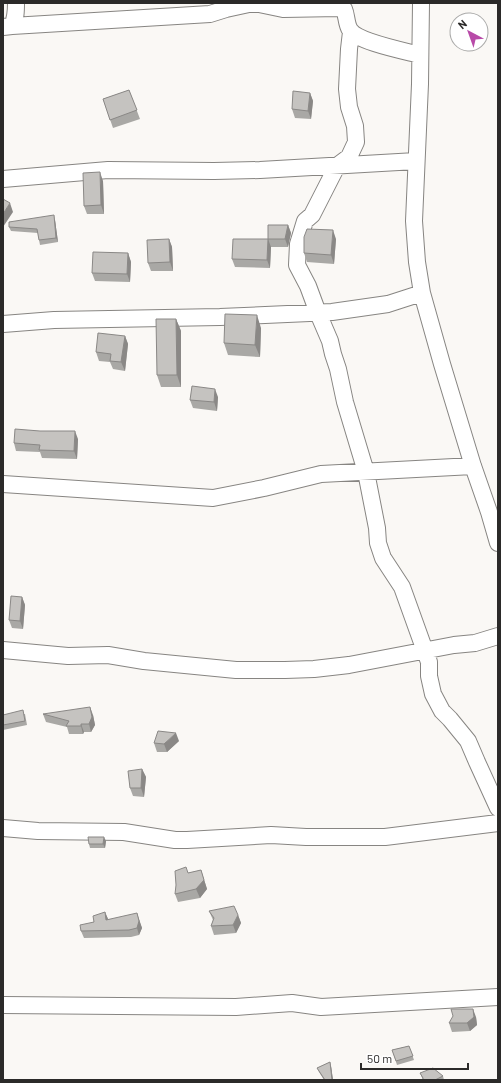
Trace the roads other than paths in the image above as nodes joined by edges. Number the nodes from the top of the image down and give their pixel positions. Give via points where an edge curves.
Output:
1 (16, 3) edge
2 (421, 3) edge
3 (344, 6) edge
4 (7, 27) edge
5 (351, 32) junction
6 (420, 55) junction
7 (416, 161) junction
8 (337, 166) junction
9 (3, 180) edge
10 (422, 293) junction
11 (318, 313) junction
12 (3, 324) edge
13 (473, 466) junction
14 (366, 472) junction
15 (3, 484) edge
16 (498, 543) edge
17 (498, 636) edge
18 (3, 650) edge
19 (425, 651) junction
20 (498, 808) edge
21 (498, 823) edge
22 (3, 828) edge
23 (498, 997) edge
24 (3, 1005) edge

1 - 4 street via 14,21
2 - 6 street
3 - 4 street via 283,9 248,4 210,14
3 - 5 street
5 - 6 street via 375,44
5 - 8 street via 347,89 356,142 349,157
6 - 7 street
7 - 8 street
7 - 10 street via 414,221
8 - 9 street via 214,171 108,170
8 - 11 street via 312,215 305,221 298,244 297,265
10 - 11 street via 388,304
10 - 13 street
11 - 12 street via 54,320
11 - 14 street via 330,340
13 - 14 street
13 - 16 street
14 - 15 street via 321,474 213,498
14 - 19 street via 378,543 402,587
17 - 19 street via 475,643
18 - 19 street via 68,656 108,655 144,661 259,671 349,665
19 - 20 street via 433,694 442,711 468,741
21 - 22 street via 385,837 271,835 187,840 124,832
23 - 24 street via 321,1007 292,1003 236,1007

